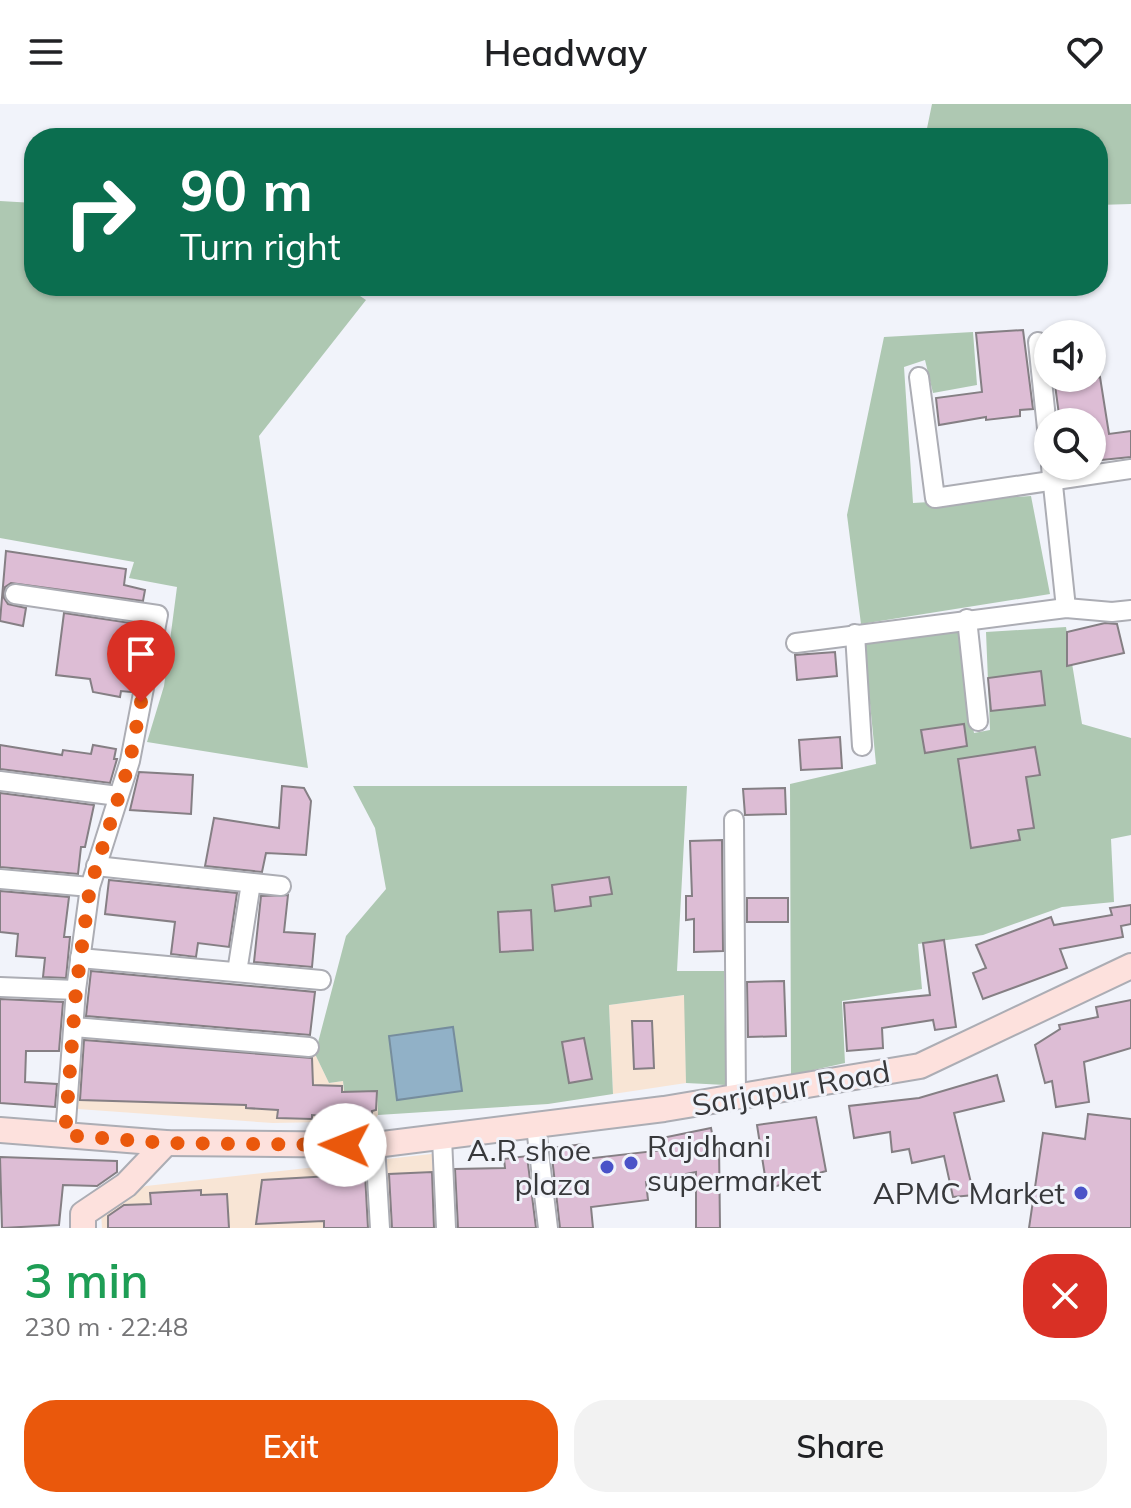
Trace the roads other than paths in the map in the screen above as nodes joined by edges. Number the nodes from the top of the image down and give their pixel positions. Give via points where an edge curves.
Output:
1 (919, 377) dead end
2 (1131, 469) edge
3 (1106, 470) edge
4 (1034, 477) edge
5 (1053, 480) edge
6 (15, 594) dead end
7 (1066, 608) junction
8 (1131, 610) edge
9 (967, 619) junction
10 (855, 634) junction
11 (796, 643) dead end
12 (978, 721) dead end
13 (862, 746) dead end
14 (0, 781) edge
15 (118, 796) junction
16 (734, 820) dead end
17 (96, 866) junction
18 (0, 879) edge
19 (251, 883) junction
20 (281, 886) dead end
21 (90, 887) junction
22 (80, 958) junction
23 (1131, 966) edge
24 (237, 972) junction
25 (321, 980) dead end
26 (0, 987) edge
27 (76, 990) junction
28 (74, 1027) junction
29 (309, 1047) dead end
30 (736, 1098) junction
31 (536, 1127) junction
32 (0, 1130) edge
33 (65, 1135) junction
34 (442, 1138) junction
35 (166, 1143) junction
36 (375, 1145) junction
37 (83, 1228) edge
38 (380, 1228) edge
39 (446, 1228) edge
40 (548, 1228) edge

1 - 4 street via 935,498
2 - 3 street
5 - 7 street
6 - 15 street via 158,615 130,761
7 - 8 street
7 - 9 street
9 - 10 street
9 - 12 street
10 - 11 street
10 - 13 street
14 - 15 street
15 - 17 street
16 - 30 street
17 - 19 street
17 - 21 street
18 - 21 street
19 - 20 street
19 - 24 street
21 - 22 street
22 - 24 street
22 - 27 street
23 - 30 main road, Sarjapur Road via 920,1066
24 - 25 street
26 - 27 street
27 - 28 street
28 - 29 street
28 - 33 street
30 - 31 main road, Sarjapur Road
31 - 34 main road, Sarjapur Road
31 - 40 street
32 - 33 main road, Sarjapur Road
33 - 35 main road, Sarjapur Road
34 - 36 main road, Sarjapur Road
34 - 39 street
35 - 36 main road, Sarjapur Road
35 - 37 main road via 126,1185 83,1214
36 - 38 street

